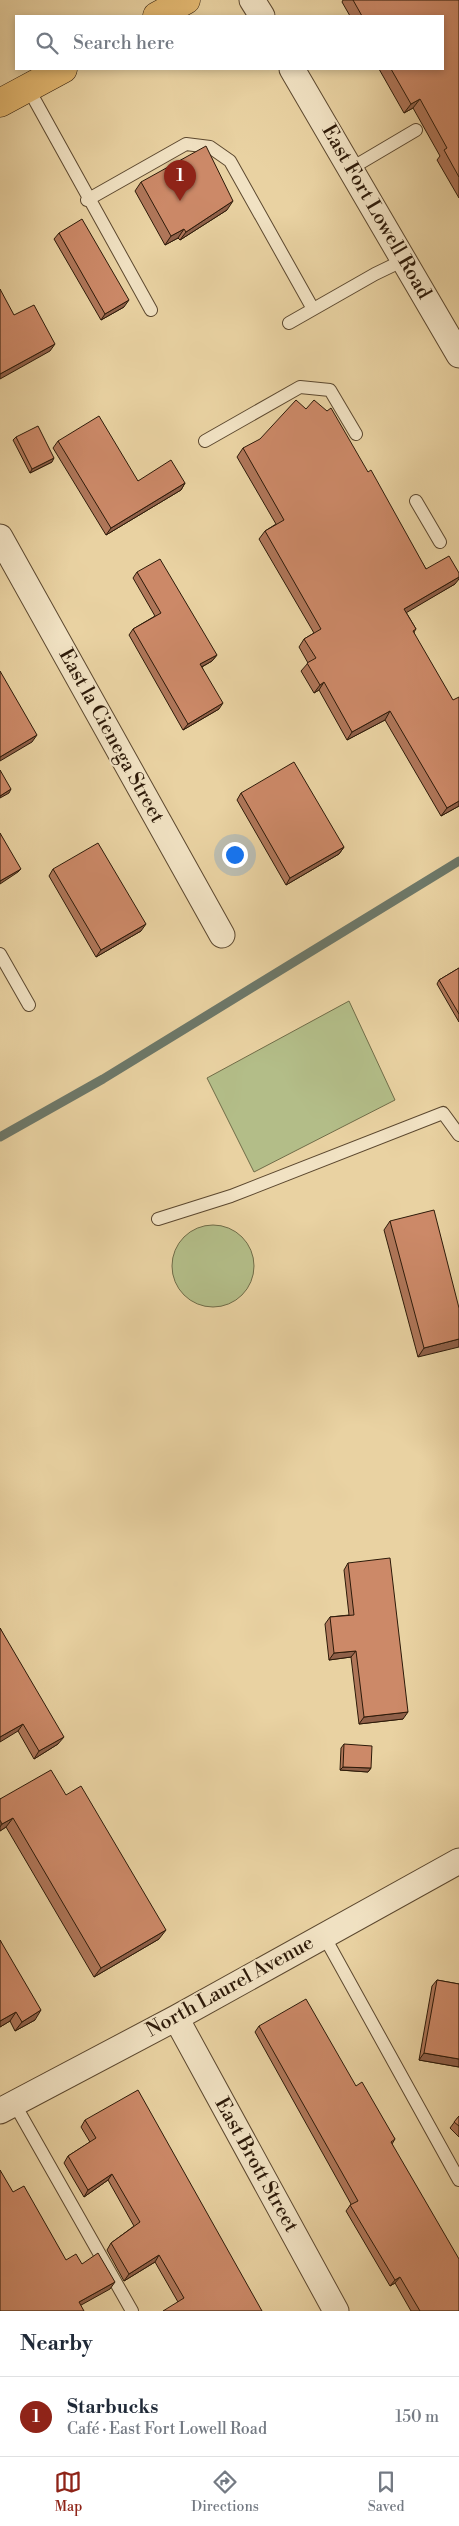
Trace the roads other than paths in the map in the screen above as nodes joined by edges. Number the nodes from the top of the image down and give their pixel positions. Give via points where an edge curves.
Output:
1 (186, 0) edge
2 (252, 0) edge
3 (159, 15) edge
4 (261, 15) edge
5 (61, 70) edge
6 (293, 70) edge
7 (28, 88) junction
8 (0, 103) edge
9 (416, 130) dead end
10 (350, 169) junction
11 (87, 200) junction
12 (404, 260) junction
13 (313, 309) junction
14 (151, 310) dead end
15 (289, 323) dead end
16 (459, 355) edge
17 (356, 434) dead end
18 (205, 441) dead end
19 (416, 501) dead end
20 (0, 537) edge
21 (440, 542) dead end
22 (222, 935) dead end
23 (0, 954) edge
24 (29, 1005) dead end
25 (459, 1136) edge
26 (158, 1219) dead end
27 (459, 1861) edge
28 (324, 1936) junction
29 (176, 2018) junction
30 (7, 2106) edge
31 (459, 2180) edge
32 (132, 2311) edge
33 (336, 2311) edge

1 - 3 main road
2 - 4 street
5 - 7 main road
6 - 10 street, East Fort Lowell Road
7 - 8 main road
7 - 11 lane
9 - 10 lane
10 - 12 street, East Fort Lowell Road
11 - 13 lane via 186,144 210,147 230,161
11 - 14 lane
12 - 13 lane
12 - 16 street, East Fort Lowell Road
13 - 15 lane
17 - 18 lane via 330,390 300,387
19 - 21 lane
20 - 22 street, East la Cienega Street
23 - 24 lane
25 - 26 lane via 443,1113 232,1196
27 - 28 street, North Laurel Avenue
28 - 29 street, North Laurel Avenue
28 - 31 lane
29 - 30 street, North Laurel Avenue
29 - 33 street, East Brott Street
30 - 32 lane

